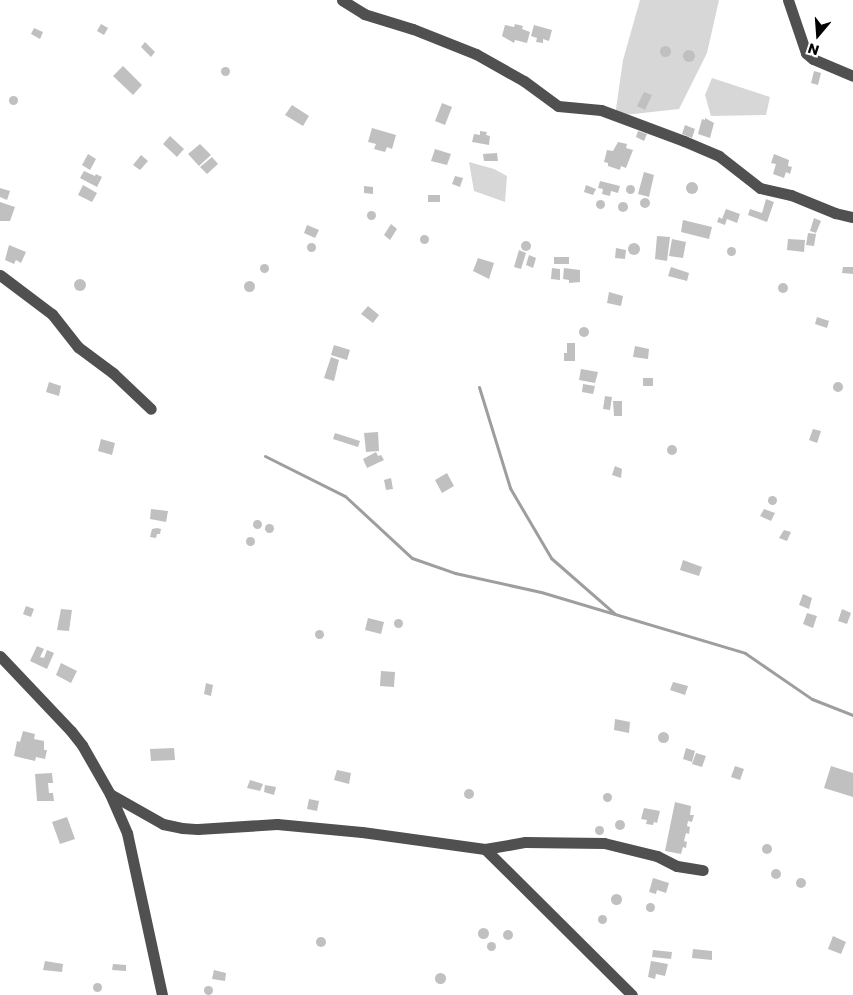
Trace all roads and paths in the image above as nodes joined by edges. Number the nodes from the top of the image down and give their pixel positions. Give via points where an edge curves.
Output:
1 (342, 0) edge
2 (788, 0) edge
3 (853, 76) edge
4 (853, 217) edge
5 (0, 275) edge
6 (151, 408) dead end
7 (0, 656) edge
8 (110, 794) junction
9 (484, 849) junction
10 (703, 870) dead end
11 (162, 995) edge
12 (632, 995) edge

1 - 4 street via 364,14 476,54 524,81 558,106 601,110 684,141 719,156 760,188 791,195
2 - 3 street via 806,53
5 - 6 street via 52,314 78,347
7 - 8 street via 71,731
8 - 9 street via 163,824 182,828 277,824
8 - 11 street via 127,833
9 - 10 street via 525,842 604,844 657,856 677,866
9 - 12 street

